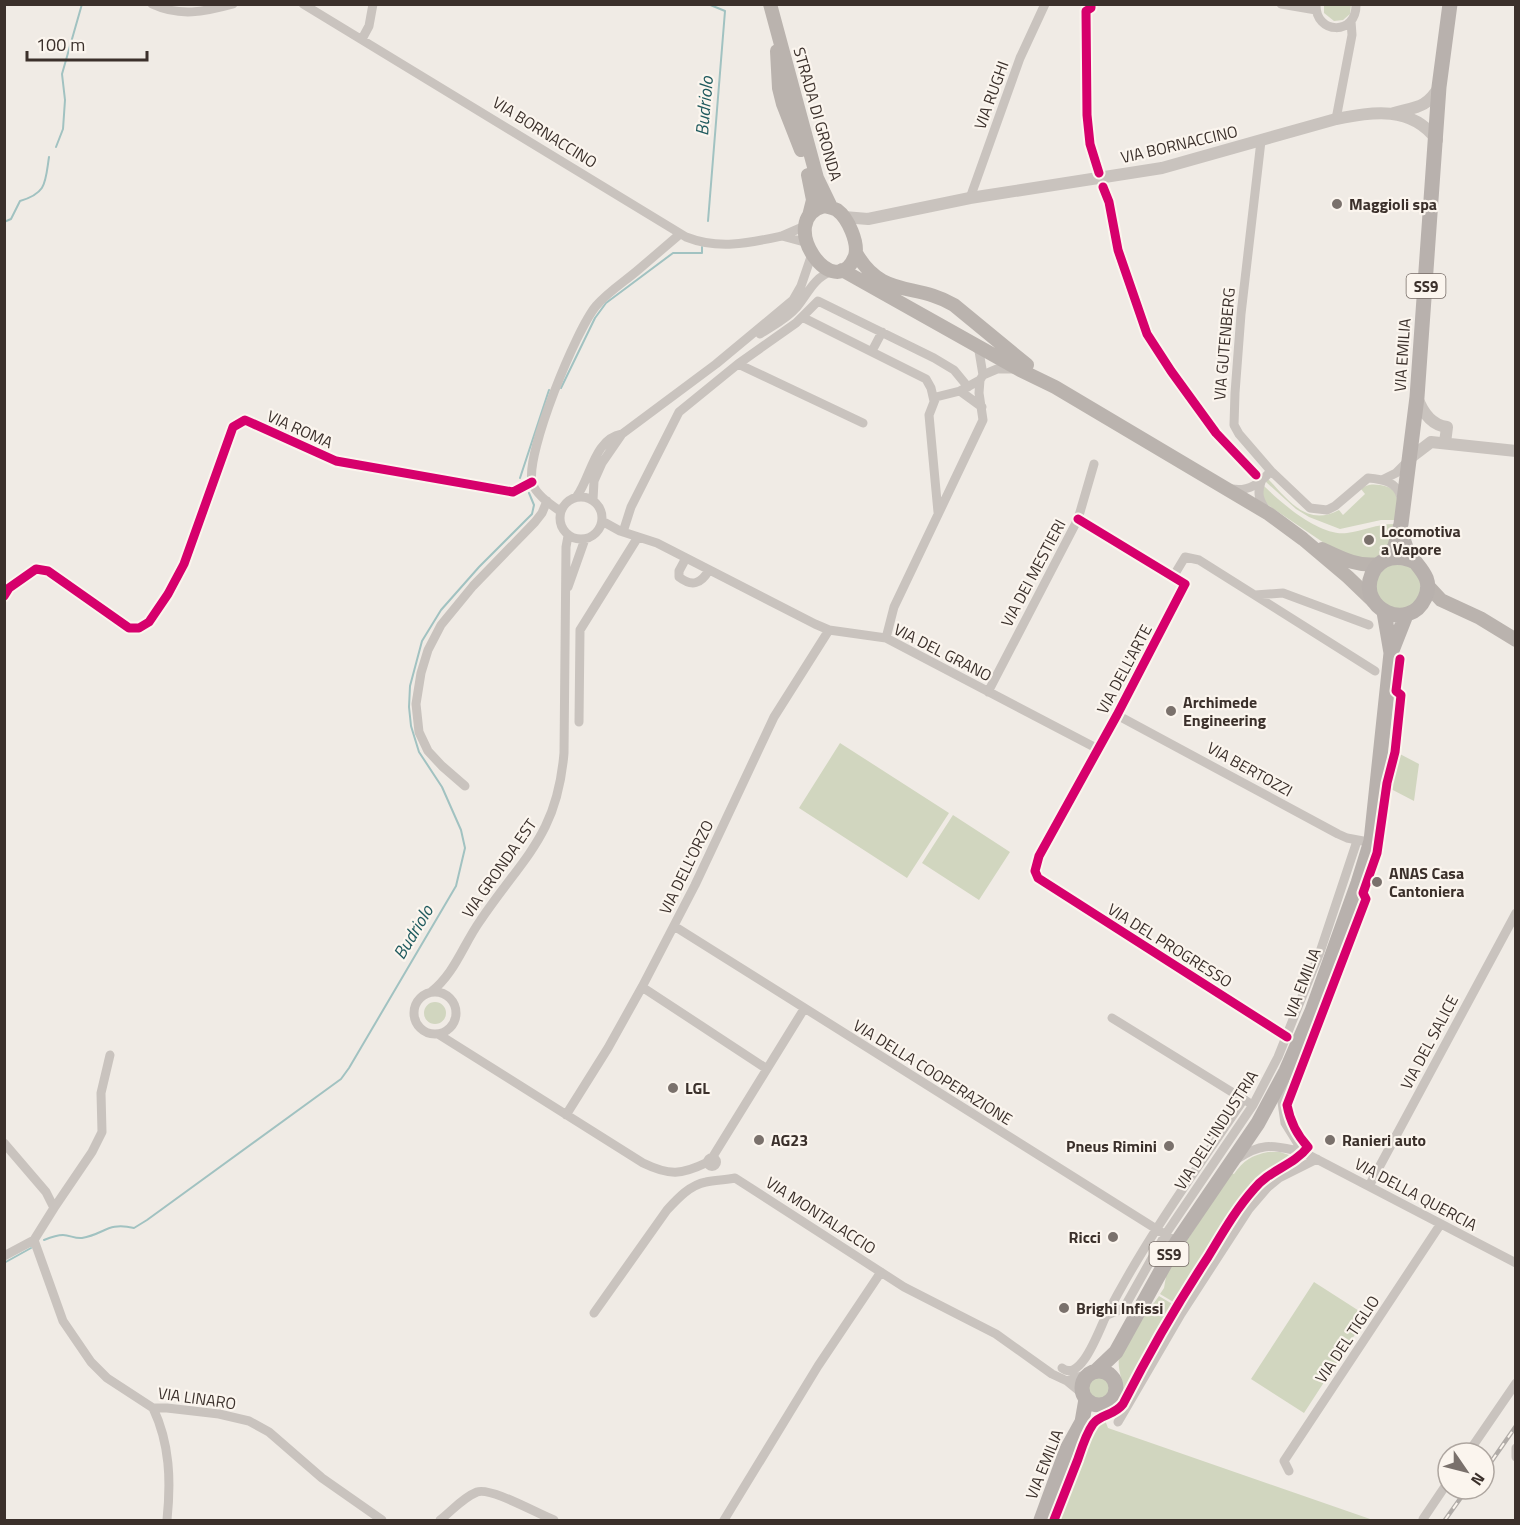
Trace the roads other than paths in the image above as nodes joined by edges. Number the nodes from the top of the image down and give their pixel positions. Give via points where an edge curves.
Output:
1 (152, 4) edge
2 (233, 4) edge
3 (303, 4) edge
4 (373, 4) edge
5 (770, 4) edge
6 (1045, 4) edge
7 (1281, 4) edge
8 (1356, 4) edge
9 (1450, 4) edge
10 (1316, 7) edge
11 (1351, 21) junction
12 (775, 28) junction
13 (363, 39) junction
14 (1440, 87) junction
15 (1390, 114) junction
16 (1336, 119) junction
17 (1437, 140) junction
18 (1261, 141) junction
19 (970, 198) junction
20 (831, 207) junction
21 (844, 218) junction
22 (868, 219) junction
23 (807, 221) junction
24 (680, 234) junction
25 (782, 236) junction
26 (853, 236) junction
27 (810, 248) junction
28 (856, 253) junction
29 (837, 271) junction
30 (801, 317) junction
31 (882, 332) junction
32 (972, 342) junction
33 (872, 351) junction
34 (716, 364) junction
35 (738, 364) junction
36 (1020, 370) junction
37 (982, 377) junction
38 (1055, 387) junction
39 (964, 389) junction
40 (1417, 397) junction
41 (934, 401) junction
42 (982, 407) junction
43 (863, 423) dead end
44 (622, 434) junction
45 (1445, 443) junction
46 (1515, 451) edge
47 (1410, 458) junction
48 (1094, 464) dead end
49 (1271, 471) junction
50 (1382, 480) junction
51 (532, 482) junction
52 (1261, 482) junction
53 (1225, 487) junction
54 (577, 496) junction
55 (593, 500) junction
56 (547, 501) junction
57 (1403, 504) junction
58 (560, 511) junction
59 (938, 512) junction
60 (1269, 514) junction
61 (1078, 519) junction
62 (600, 526) junction
63 (1400, 528) junction
64 (622, 531) junction
65 (568, 536) junction
66 (638, 537) junction
67 (585, 539) junction
68 (1303, 539) junction
69 (686, 558) junction
70 (1384, 561) junction
71 (1415, 562) junction
72 (710, 570) junction
73 (1173, 577) junction
74 (1428, 586) junction
75 (566, 595) junction
76 (1255, 595) junction
77 (4, 596) edge
78 (1379, 607) junction
79 (1455, 607) junction
80 (1413, 611) junction
81 (1369, 625) dead end
82 (829, 630) junction
83 (886, 638) junction
84 (1515, 640) edge
85 (1391, 653) junction
86 (1375, 671) dead end
87 (988, 692) junction
88 (1117, 715) junction
89 (579, 722) dead end
90 (1098, 748) junction
91 (465, 786) dead end
92 (1364, 841) junction
93 (1038, 879) joint
94 (1515, 912) edge
95 (674, 926) junction
96 (1326, 954) junction
97 (450, 974) junction
98 (642, 987) junction
99 (431, 992) junction
100 (447, 995) junction
101 (804, 1009) junction
102 (1112, 1018) dead end
103 (453, 1025) junction
104 (438, 1034) junction
105 (1287, 1037) junction
106 (460, 1049) junction
107 (110, 1055) dead end
108 (767, 1069) junction
109 (1286, 1071) junction
110 (1244, 1099) junction
111 (1259, 1109) junction
112 (566, 1115) junction
113 (4, 1143) edge
114 (1303, 1152) junction
115 (1206, 1155) junction
116 (1317, 1159) junction
117 (712, 1161) junction
118 (1215, 1161) junction
119 (1232, 1162) junction
120 (735, 1178) junction
121 (1369, 1186) junction
122 (1179, 1196) junction
123 (1188, 1202) junction
124 (54, 1208) junction
125 (1440, 1225) junction
126 (1155, 1230) junction
127 (1171, 1238) junction
128 (34, 1240) junction
129 (4, 1256) edge
130 (1515, 1263) edge
131 (1132, 1270) junction
132 (882, 1272) junction
133 (1142, 1275) junction
134 (594, 1313) dead end
135 (1107, 1315) junction
136 (1116, 1352) junction
137 (1062, 1368) dead end
138 (1093, 1372) junction
139 (1067, 1381) junction
140 (1115, 1382) junction
141 (1515, 1383) edge
142 (1085, 1396) junction
143 (1102, 1405) junction
144 (153, 1408) junction
145 (1082, 1422) junction
146 (1118, 1422) dead end
147 (1476, 1441) edge
148 (1515, 1448) edge
149 (1515, 1457) edge
150 (1289, 1471) dead end
151 (1436, 1500) edge
152 (1423, 1519) edge
153 (168, 1521) edge
154 (382, 1521) edge
155 (440, 1521) edge
156 (554, 1521) edge
157 (724, 1521) edge
158 (1041, 1521) edge

1 - 2 street via 182,14
3 - 13 street, VIA BORNACCINO
4 - 13 street
5 - 12 main road, STRADA DI GRONDA
6 - 19 street, VIA RUGHI via 1016,69
7 - 10 street
8 - 11 street
9 - 14 main road, VIA EMILIA / SS9
10 - 11 street via 1318,17 1330,27 1342,27
11 - 16 street via 1352,35
12 - 20 main road, STRADA DI GRONDA via 817,178
12 - 23 main road, STRADA DI GRONDA via 779,88 813,192
13 - 24 street, VIA BORNACCINO
14 - 15 street, VIA BORNACCINO via 1424,105
14 - 17 main road, VIA EMILIA / SS9
15 - 16 street, VIA BORNACCINO
15 - 17 street, VIA BORNACCINO via 1413,118
16 - 18 street, VIA BORNACCINO
17 - 40 main road, VIA EMILIA / SS9
18 - 19 street, VIA BORNACCINO via 1162,168
18 - 49 street, VIA GUTENBERG via 1233,417 1239,434
19 - 22 street, VIA BORNACCINO
20 - 21 main road
20 - 23 main road via 819,208
21 - 22 street, VIA BORNACCINO
21 - 26 main road
22 - 26 street
23 - 25 street, VIA BORNACCINO
23 - 27 main road via 804,232
24 - 25 street, VIA BORNACCINO via 724,245
24 - 51 street via 595,307 561,375 536,443
25 - 27 street, VIA BORNACCINO
26 - 28 main road
27 - 29 main road via 817,262
27 - 34 street via 804,279 793,300
28 - 29 main road via 848,266
28 - 38 main road via 864,268 888,284 954,305
29 - 32 main road
29 - 34 street via 811,285 786,318
30 - 31 street via 818,301
30 - 33 street
30 - 35 street
31 - 33 street
31 - 39 street via 954,370
32 - 36 main road
32 - 37 street via 979,351
33 - 41 street via 926,379
34 - 44 street
35 - 43 street
35 - 64 street via 679,412
36 - 37 street via 997,369
36 - 38 main road
37 - 39 street
37 - 42 street
38 - 53 main road
39 - 41 street via 944,393
39 - 42 street
40 - 45 street via 1432,421 1447,427
40 - 47 main road, VIA EMILIA / SS9
41 - 59 street via 929,416
42 - 59 street via 980,429
44 - 54 street via 608,440 594,459
44 - 55 street via 594,481
45 - 46 street
45 - 47 street via 1431,442
47 - 50 street, VIA GUTENBERG via 1396,473
47 - 57 main road, VIA EMILIA / SS9
48 - 61 street, VIA DEI MESTIERI
49 - 50 street, VIA GUTENBERG via 1318,511 1335,506 1368,478
49 - 52 street
50 - 57 street via 1399,490
51 - 56 street
51 - 77 street, VIA ROMA via 513,492 336,461 240,421 233,427 184,564 149,622 129,628 48,571 36,568
52 - 53 street via 1247,489
52 - 60 street via 1259,498
53 - 60 main road
54 - 55 street
54 - 58 street via 566,501
55 - 62 street via 601,509
56 - 58 street
56 - 91 street via 535,522 441,625 421,673 419,732 428,751
57 - 63 main road, VIA EMILIA / SS9
58 - 65 street, VIA GRONDA EST via 560,525
59 - 83 street via 894,607
60 - 68 main road
61 - 73 street
61 - 87 street, VIA DEI MESTIERI
62 - 64 street, VIA DEL GRANO
62 - 67 street
63 - 70 main road, VIA EMILIA / SS9 via 1395,546
63 - 71 main road, VIA EMILIA / SS9
64 - 66 street, VIA DEL GRANO
65 - 67 street
65 - 75 street, VIA GRONDA EST
66 - 69 street, VIA DEL GRANO
66 - 89 street via 580,630
67 - 75 street, VIA GRONDA EST
68 - 70 main road via 1351,562 1368,566
68 - 78 main road
69 - 72 street, VIA DEL GRANO
69 - 72 street via 679,571 685,582 699,583
70 - 71 main road via 1397,557
70 - 78 main road, VIA EMILIA / SS9 via 1369,582
71 - 74 main road, VIA EMILIA / SS9 via 1424,572
72 - 82 street, VIA DEL GRANO
73 - 76 street via 1185,557 1191,557
73 - 88 street, VIA DELL'ARTE via 1185,584
74 - 79 main road via 1441,600
74 - 80 main road, VIA EMILIA / SS9 via 1426,597
75 - 97 street, VIA GRONDA EST via 564,753 557,800 538,843 480,920
76 - 81 street via 1283,593
76 - 86 street
78 - 80 main road via 1399,616
78 - 85 main road, VIA EMILIA / SS9
79 - 80 main road
79 - 84 main road
80 - 85 main road, VIA EMILIA / SS9
82 - 83 street, VIA DEL GRANO
82 - 95 street, VIA DELL'ORZO via 774,717
83 - 87 street, VIA DEL GRANO
85 - 92 main road, VIA EMILIA / SS9
87 - 90 street, VIA DEL GRANO
88 - 90 street, VIA DELL'ARTE
88 - 92 street, VIA BERTOZZI via 1338,834
90 - 93 street, VIA DELL'ARTE via 1039,856 1035,871
92 - 96 main road, VIA EMILIA / SS9 via 1358,883
93 - 105 street, VIA DEL PROGRESSO
94 - 121 street, VIA DEL SALICE
95 - 98 street, VIA DELL'ORZO
95 - 101 street, VIA DELLA COOPERAZIONE
96 - 105 street, VIA DELL'INDUSTRIA
96 - 109 main road, VIA EMILIA / SS9 via 1312,1011
97 - 99 street, VIA GRONDA EST
97 - 100 street, VIA GRONDA EST
98 - 108 street
98 - 112 street, VIA DELL'ORZO
99 - 100 street
99 - 104 street, VIA GRONDA EST via 419,999 414,1019 423,1031
100 - 103 street, VIA GRONDA EST via 457,1012
101 - 108 street
101 - 126 street, VIA DELLA COOPERAZIONE
102 - 110 street
103 - 104 street
103 - 106 street, VIA GRONDA EST
104 - 106 street, VIA GRONDA EST
105 - 111 street, VIA DELL'INDUSTRIA
106 - 112 street, VIA GRONDA EST
107 - 124 street via 101,1093 102,1132
108 - 117 street
109 - 111 main road, VIA EMILIA / SS9
109 - 114 street via 1282,1102 1285,1123
110 - 111 street
110 - 115 street, VIA DELL'INDUSTRIA
111 - 118 street, VIA DELL'INDUSTRIA
111 - 119 main road, VIA EMILIA / SS9
112 - 117 street, VIA GRONDA EST via 661,1172 680,1173
113 - 124 street via 46,1192
114 - 116 street, VIA DELLA QUERCIA
114 - 119 street, VIA DELLA QUERCIA via 1271,1145 1254,1148
115 - 118 street
115 - 122 street, VIA DELL'INDUSTRIA
116 - 121 street, VIA DELLA QUERCIA
116 - 146 street via 1279,1178 1249,1209
117 - 120 street
118 - 123 street, VIA DELL'INDUSTRIA
119 - 127 main road, VIA EMILIA / SS9
120 - 132 street, VIA MONTALACCIO
120 - 134 street via 706,1181 680,1197
121 - 125 street, VIA DELLA QUERCIA
122 - 123 street
122 - 126 street, VIA DELL'INDUSTRIA
123 - 127 street, VIA DELL'INDUSTRIA
124 - 128 street
125 - 130 street, VIA DELLA QUERCIA
125 - 150 street, VIA DEL TIGLIO via 1284,1461
126 - 127 street, VIA DELLA COOPERAZIONE
126 - 131 street, VIA DELL'INDUSTRIA
127 - 133 street, VIA DELL'INDUSTRIA
127 - 136 main road, VIA EMILIA / SS9
128 - 129 street
128 - 144 street, VIA LINARO via 63,1321 80,1346 107,1378
131 - 133 street
131 - 135 street, VIA DELL'INDUSTRIA
132 - 139 street, VIA MONTALACCIO via 996,1334
132 - 157 street via 818,1366
133 - 135 street, VIA DELL'INDUSTRIA via 1124,1308
135 - 137 street, VIA DELL'INDUSTRIA via 1081,1365 1067,1372
136 - 138 main road, VIA EMILIA / SS9
136 - 140 main road, VIA EMILIA / SS9
138 - 139 street
138 - 140 main road via 1107,1373
138 - 142 main road, VIA EMILIA / SS9 via 1083,1382
139 - 142 street, VIA MONTALACCIO
140 - 143 main road, VIA EMILIA / SS9 via 1115,1394
141 - 147 street
142 - 143 main road via 1091,1403
142 - 145 main road, VIA EMILIA / SS9
143 - 145 main road, VIA EMILIA / SS9
144 - 153 street via 168,1453
144 - 154 street, VIA LINARO via 249,1421 269,1432 322,1478
145 - 158 main road, VIA EMILIA / SS9 via 1067,1449
148 - 149 street
151 - 152 street
155 - 156 street via 479,1491 497,1494

